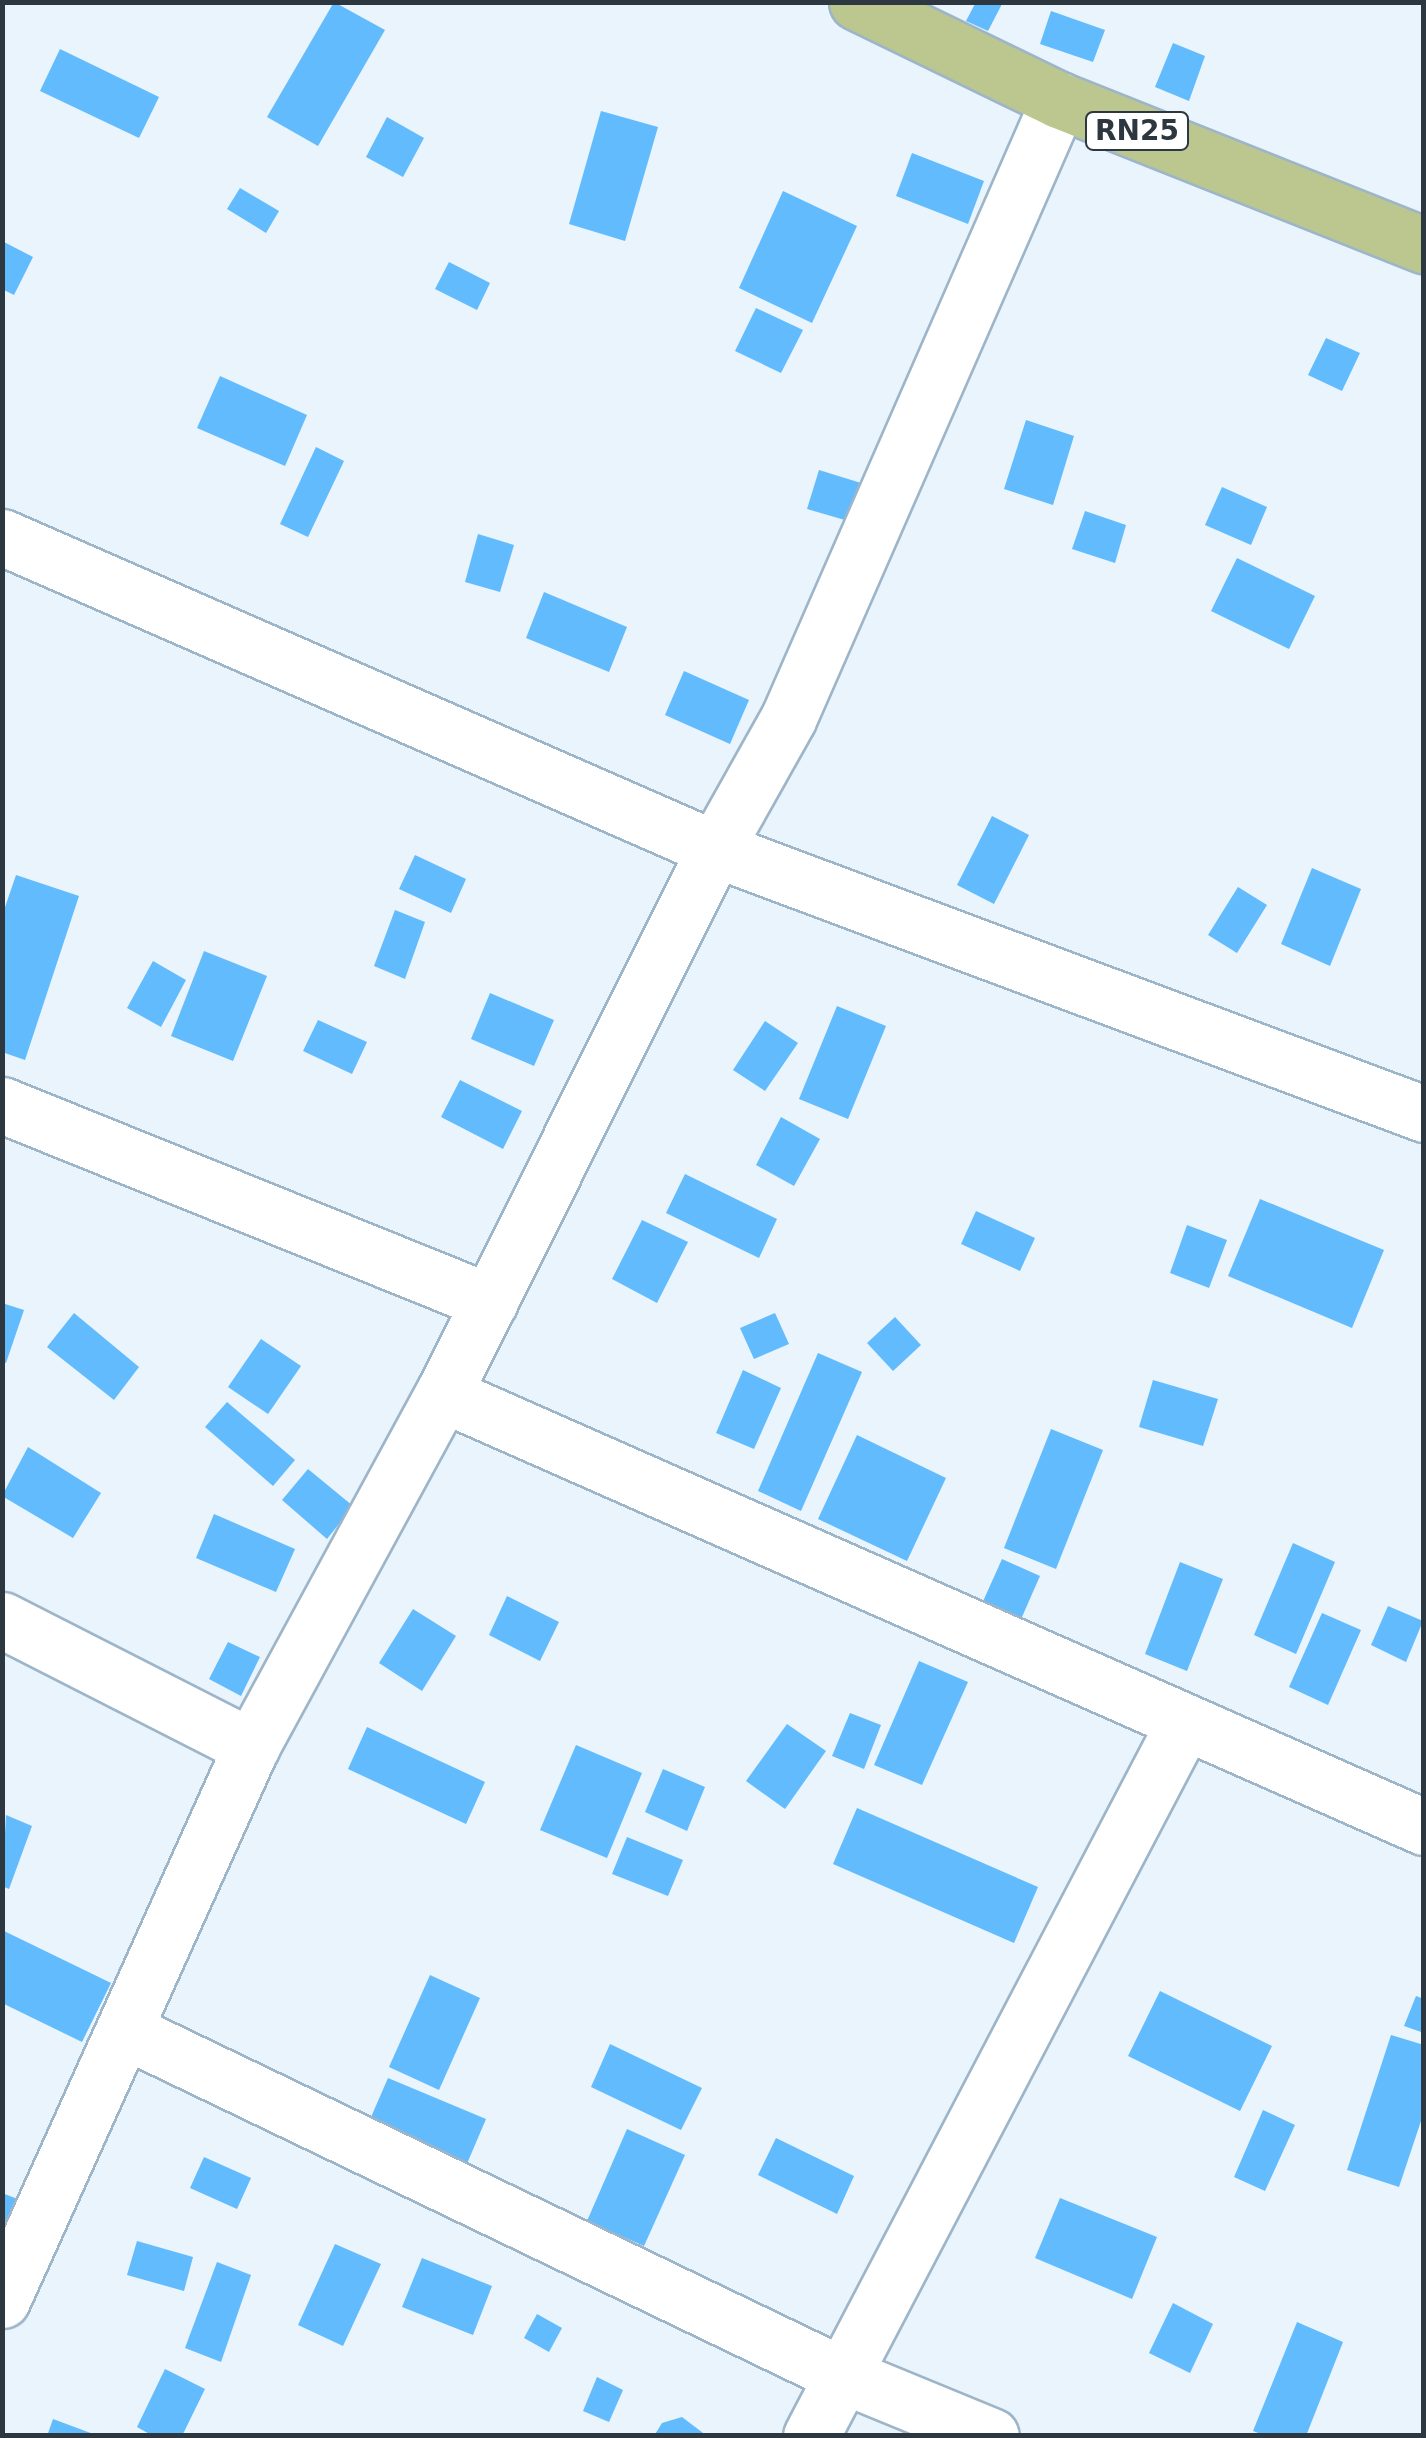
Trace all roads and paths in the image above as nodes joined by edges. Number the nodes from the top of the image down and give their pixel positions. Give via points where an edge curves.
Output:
1 (857, 2) edge
2 (1059, 100) junction
3 (1424, 245) edge
4 (2, 536) edge
5 (716, 849) junction
6 (2, 1105) edge
7 (1424, 1114) edge
8 (490, 1302) junction
9 (443, 1394) junction
10 (2, 1620) edge
11 (1182, 1726) junction
12 (251, 1748) junction
13 (1424, 1828) edge
14 (126, 2030) junction
15 (6, 2278) edge
16 (840, 2374) junction
17 (811, 2436) edge
18 (991, 2436) edge

1 - 2 main road, RN25
2 - 3 main road, RN25
2 - 5 street via 788,719
4 - 5 street
5 - 7 street
5 - 8 street
6 - 8 street
8 - 9 street
9 - 11 street
9 - 12 street
10 - 12 street
11 - 13 street
11 - 16 street
12 - 14 street
14 - 15 street
14 - 16 street
16 - 17 street
16 - 18 street

